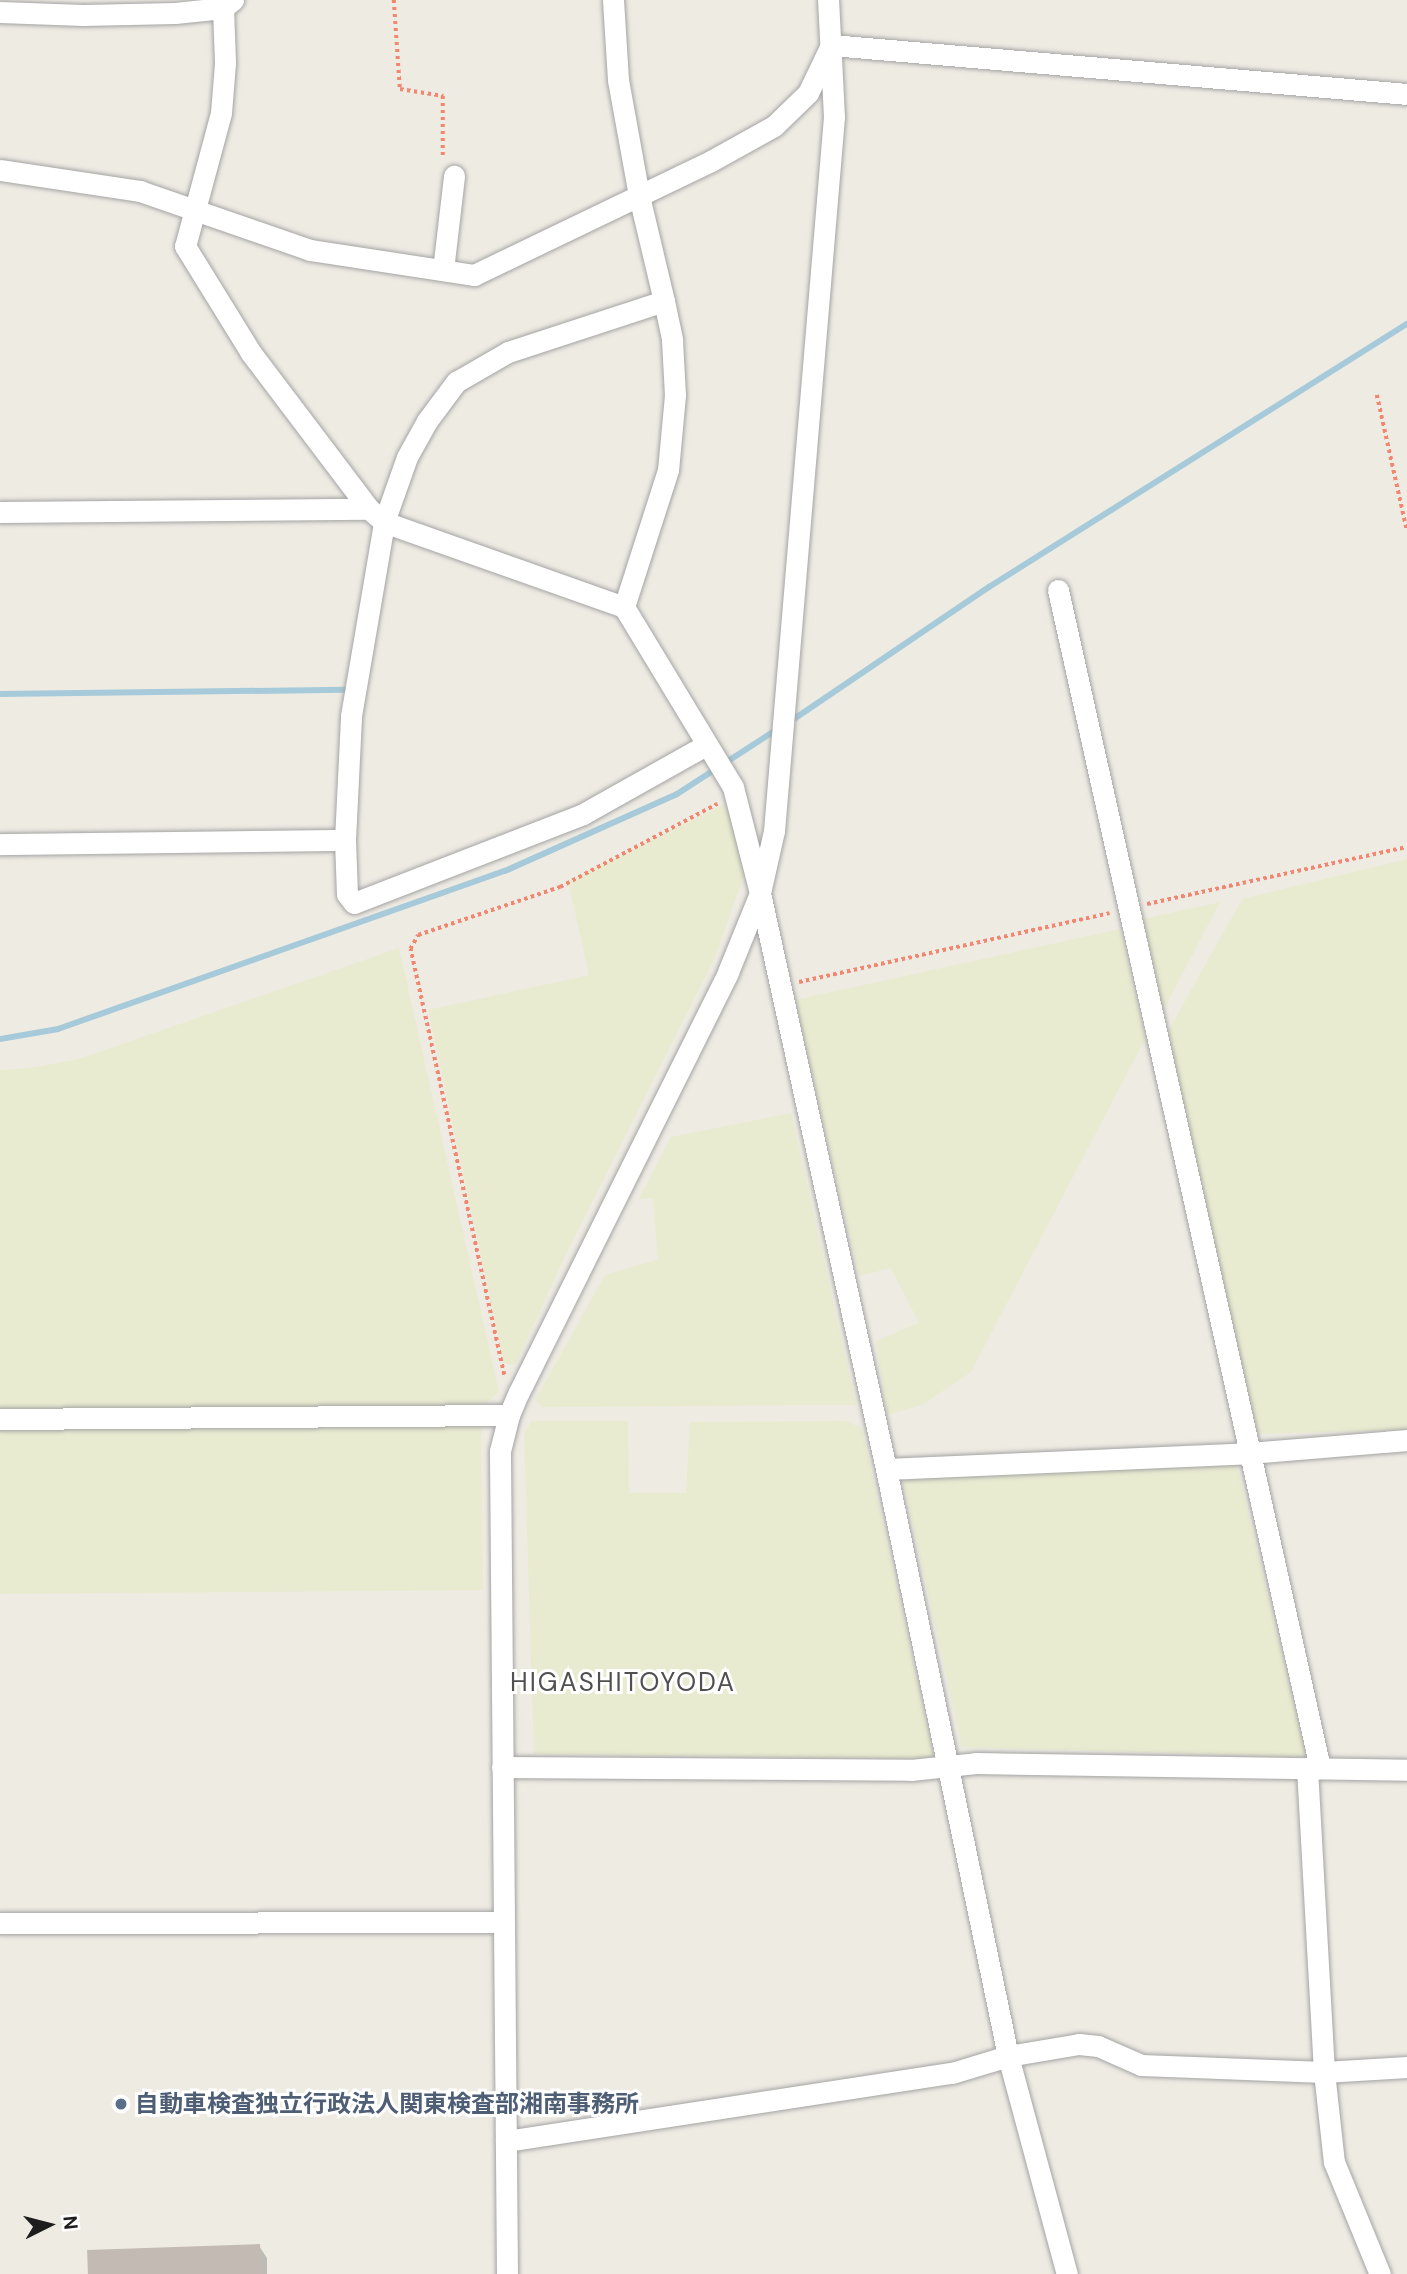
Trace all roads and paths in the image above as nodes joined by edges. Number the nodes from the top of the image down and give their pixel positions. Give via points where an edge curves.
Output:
1 (394, 0) edge
2 (613, 0) edge
3 (828, 0) edge
4 (228, 4) edge
5 (174, 7) edge
6 (0, 12) edge
7 (831, 45) junction
8 (1407, 94) edge
9 (0, 170) edge
10 (454, 176) joint
11 (639, 196) junction
12 (195, 209) junction
13 (443, 270) junction
14 (664, 301) junction
15 (1377, 395) dead end
16 (0, 512) edge
17 (377, 515) junction
18 (1407, 530) edge
19 (1058, 590) dead end
20 (624, 607) junction
21 (706, 745) junction
22 (734, 791) junction
23 (345, 840) junction
24 (0, 844) edge
25 (1407, 846) edge
26 (760, 893) junction
27 (1130, 908) junction
28 (780, 986) junction
29 (519, 1392) junction
30 (509, 1415) junction
31 (0, 1419) edge
32 (1407, 1440) edge
33 (1249, 1453) junction
34 (886, 1469) junction
35 (947, 1766) junction
36 (502, 1767) junction
37 (1313, 1768) junction
38 (1407, 1770) edge
39 (502, 1922) junction
40 (0, 1923) edge
41 (1007, 2056) junction
42 (1407, 2067) edge
43 (1324, 2072) junction
44 (506, 2141) junction
45 (507, 2274) edge
46 (1067, 2274) edge
47 (1380, 2274) edge

1 - 10 path via 400,89 443,96 443,169
2 - 11 street via 618,80
3 - 7 street
4 - 5 street
4 - 12 street via 221,113
5 - 6 street via 83,15
7 - 8 street
7 - 11 street via 808,93 774,126
7 - 26 street via 835,117 774,831
9 - 12 street via 140,191
10 - 13 street
11 - 13 street via 474,275
11 - 14 street
12 - 13 street via 310,250
12 - 17 street via 185,246 193,263 251,353
14 - 17 street via 508,352 456,382 427,421
14 - 20 street via 675,395 668,470
15 - 18 path
16 - 17 street
17 - 20 street
17 - 23 street via 351,716
19 - 27 street
20 - 21 street
21 - 22 street
21 - 23 street via 583,814 354,903 347,894
22 - 26 street
22 - 29 path via 559,887 418,935 410,949 504,1375
23 - 24 street
25 - 27 path
26 - 28 street
26 - 29 street via 728,972
27 - 28 path
27 - 33 street
28 - 34 street
29 - 30 street
30 - 31 street
30 - 36 street via 500,1451
32 - 33 street
33 - 34 street
33 - 37 street
34 - 35 street
35 - 36 street via 911,1770
35 - 37 street
35 - 41 street
36 - 39 street
37 - 38 street
37 - 43 street
39 - 40 street
39 - 44 street
41 - 43 street via 1079,2044 1098,2046 1141,2065
41 - 44 street via 952,2073
41 - 46 street
42 - 43 street
43 - 47 street via 1334,2162
44 - 45 street

